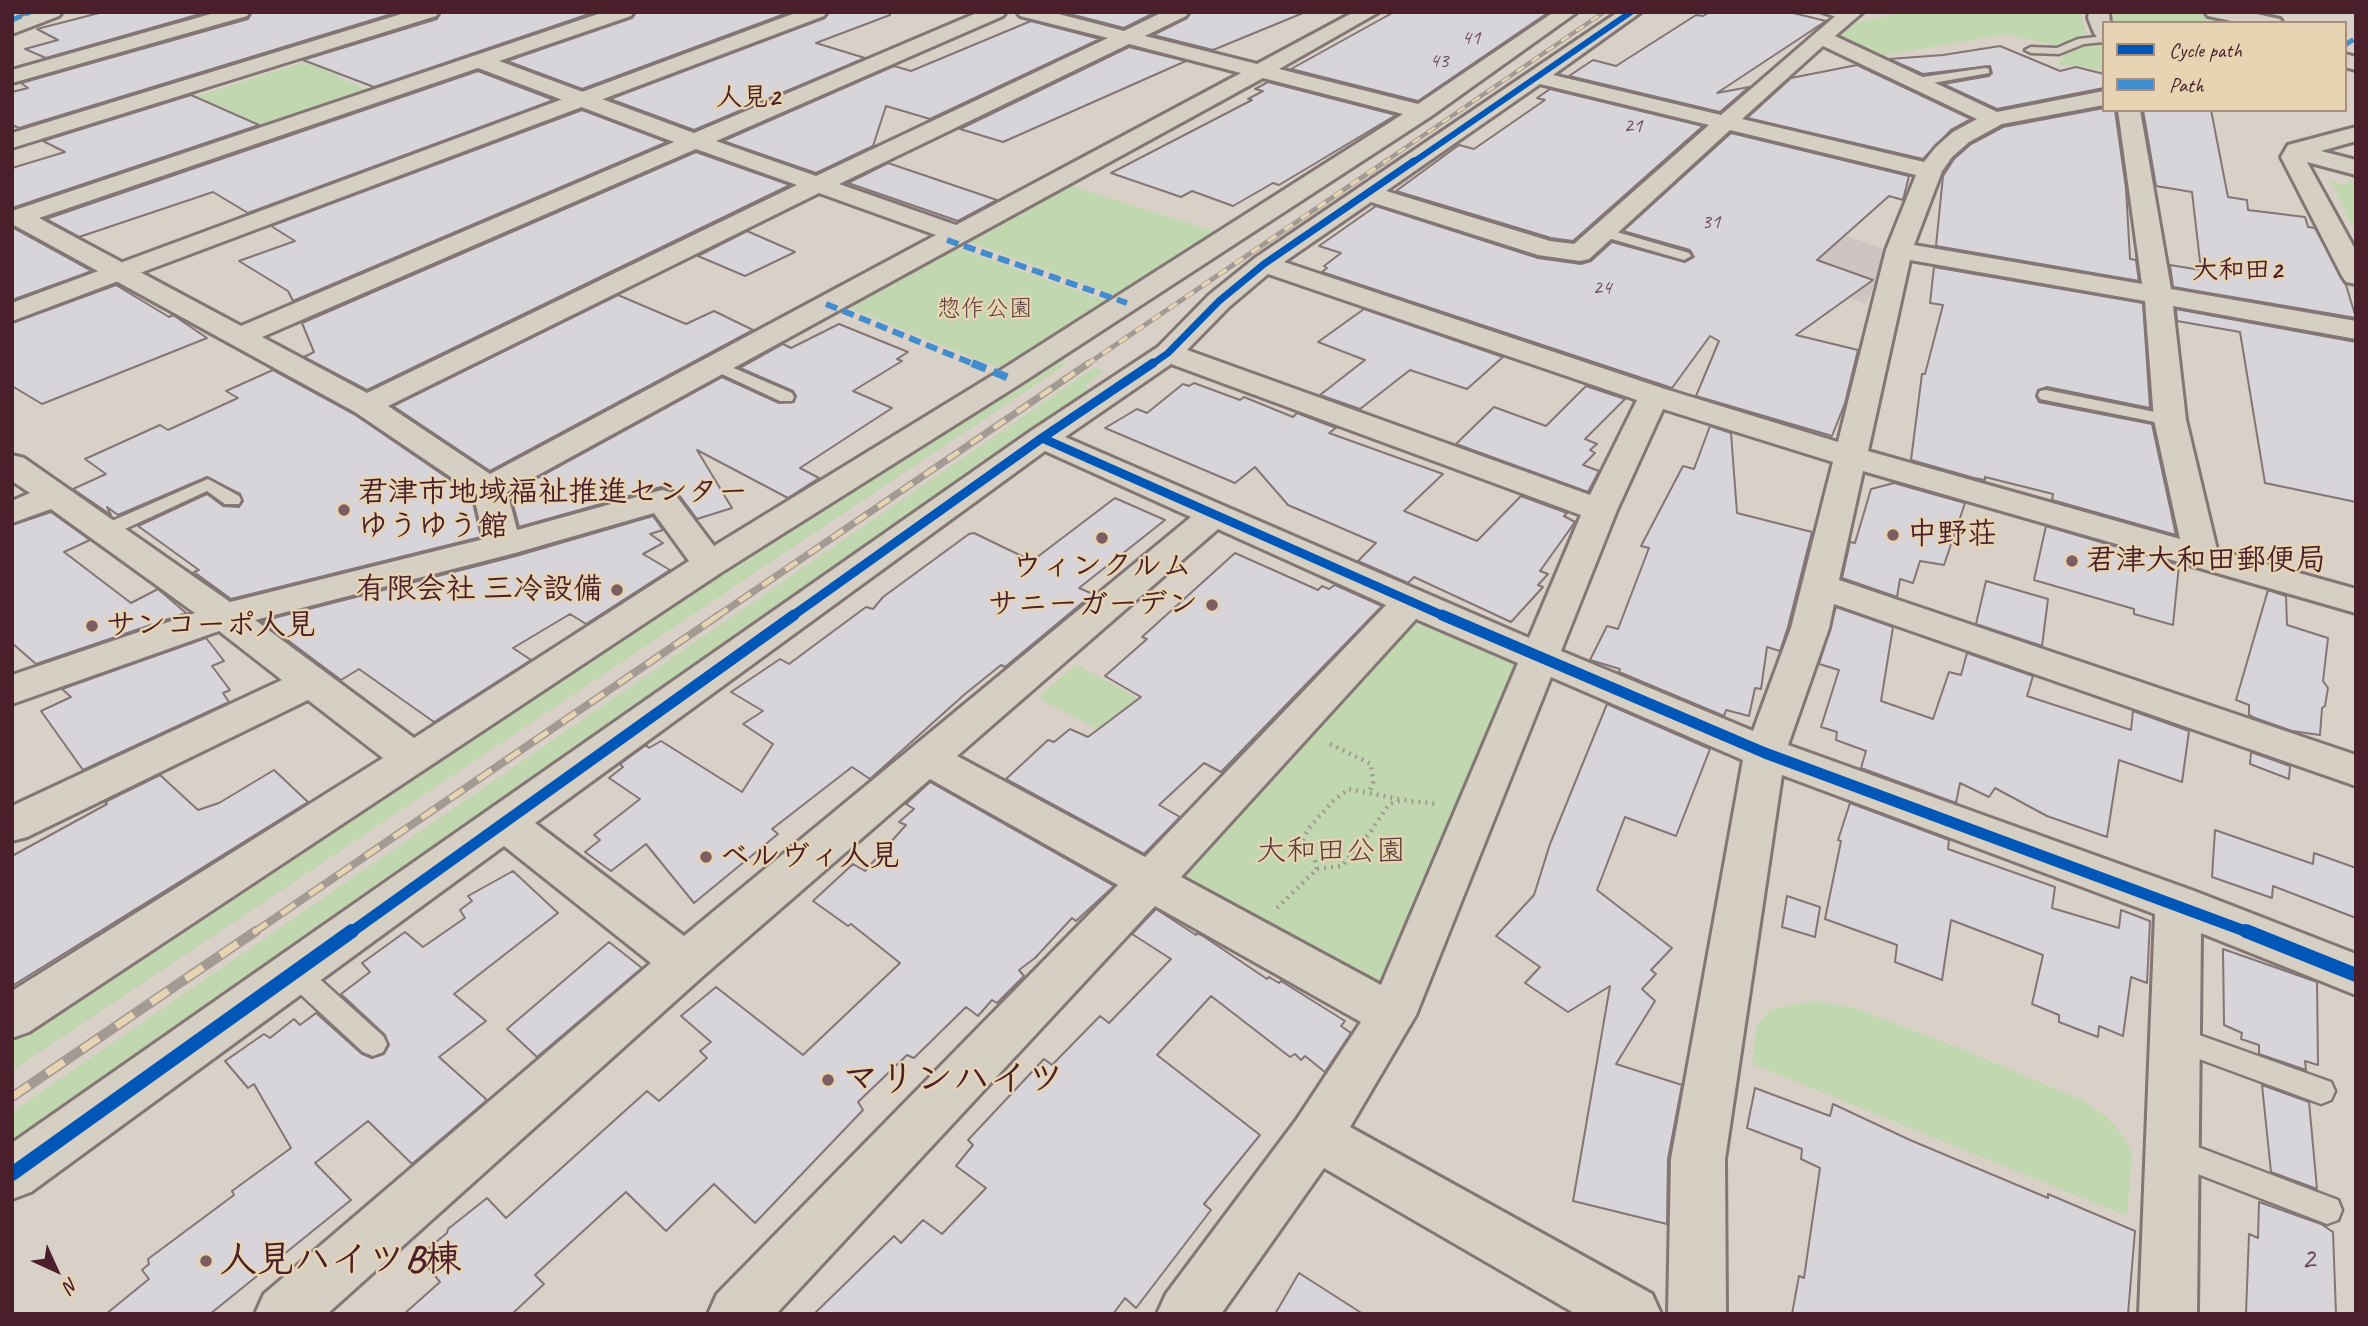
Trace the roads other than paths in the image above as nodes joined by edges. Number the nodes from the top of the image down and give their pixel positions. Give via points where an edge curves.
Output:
1 (51, 12) edge
2 (181, 12) edge
3 (240, 12) edge
4 (429, 12) edge
5 (624, 12) edge
6 (817, 12) edge
7 (996, 12) edge
8 (1027, 12) edge
9 (1179, 12) edge
10 (1369, 12) edge
11 (1567, 12) edge
12 (1631, 12) edge
13 (2215, 12) edge
14 (1842, 14) edge
15 (2262, 21) edge
16 (206, 22) junction
17 (12, 27) edge
18 (1821, 37) junction
19 (1126, 38) junction
20 (2102, 38) edge
21 (2031, 50) dead end
22 (12, 56) edge
23 (481, 62) junction
24 (40, 68) junction
25 (1985, 71) dead end
26 (1255, 72) junction
27 (12, 76) edge
28 (1535, 77) junction
29 (1916, 82) junction
30 (2102, 98) edge
31 (582, 100) junction
32 (1422, 112) junction
33 (2129, 112) edge
34 (1994, 119) junction
35 (1725, 124) junction
36 (2356, 134) edge
37 (12, 141) edge
38 (694, 141) junction
39 (2295, 151) junction
40 (2356, 168) edge
41 (1930, 171) junction
42 (817, 185) junction
43 (1367, 193) junction
44 (1603, 232) junction
45 (957, 234) junction
46 (1899, 250) junction
47 (1684, 256) dead end
48 (1264, 264) junction
49 (120, 273) junction
50 (2356, 276) edge
51 (2158, 296) junction
52 (12, 313) edge
53 (2356, 330) edge
54 (241, 336) junction
55 (1168, 353) junction
56 (715, 365) junction
57 (2046, 395) dead end
58 (1654, 396) junction
59 (786, 397) dead end
60 (366, 405) junction
61 (2170, 420) junction
62 (1042, 438) junction
63 (1852, 457) junction
64 (12, 465) edge
65 (489, 488) junction
66 (54, 495) junction
67 (232, 500) dead end
68 (1600, 510) junction
69 (12, 513) edge
70 (1213, 516) junction
71 (105, 531) junction
72 (503, 545) junction
73 (2201, 556) junction
74 (709, 564) junction
75 (1821, 586) junction
76 (2356, 601) edge
77 (1410, 602) junction
78 (224, 616) junction
79 (1540, 657) junction
80 (312, 682) junction
81 (12, 690) edge
82 (1765, 753) junction
83 (413, 759) junction
84 (929, 759) junction
85 (2356, 771) edge
86 (503, 822) junction
87 (12, 825) edge
88 (1150, 881) junction
89 (2178, 904) junction
90 (685, 963) junction
91 (294, 972) junction
92 (2356, 975) edge
93 (1392, 1015) junction
94 (12, 1017) edge
95 (2174, 1038) junction
96 (373, 1044) dead end
97 (2320, 1091) dead end
98 (1316, 1136) junction
99 (2172, 1150) junction
100 (12, 1174) edge
101 (2328, 1210) dead end
102 (284, 1314) edge
103 (737, 1314) edge
104 (1186, 1314) edge
105 (1632, 1314) edge
106 (1697, 1314) edge
107 (2168, 1314) edge

1 - 17 street
2 - 16 street
3 - 16 street
4 - 37 street
5 - 23 street
6 - 31 street
7 - 38 street
8 - 19 street
9 - 19 street
10 - 26 street
11 - 32 street
12 - 28 street
13 - 15 street
14 - 18 street
16 - 24 street
18 - 29 street
18 - 35 street
19 - 26 street
19 - 42 street
20 - 21 lane via 2059,51
22 - 24 street
23 - 31 street
23 - 49 street via 18,217
24 - 27 street
25 - 29 lane
26 - 32 street
26 - 45 street
28 - 35 street
28 - 43 street
29 - 34 street
30 - 34 street
31 - 38 street
31 - 49 street
32 - 74 street
33 - 51 street
34 - 41 street via 1961,137
35 - 41 street
35 - 44 street
36 - 39 street
38 - 42 street
38 - 54 street
39 - 40 street
39 - 50 street via 2293,157
41 - 46 street
42 - 45 street
42 - 60 street
43 - 44 street via 1547,248 1580,253
43 - 48 street
44 - 47 lane
45 - 56 street
46 - 51 street
46 - 63 street
48 - 55 street
48 - 58 street
49 - 52 street
49 - 54 street
51 - 53 street
51 - 61 street
54 - 60 street
55 - 62 street
55 - 68 street
56 - 59 lane
56 - 65 street
57 - 61 lane
58 - 63 street
58 - 68 street
60 - 65 street
61 - 73 street
62 - 70 street
62 - 86 street
63 - 73 street
63 - 75 street
64 - 66 street
65 - 72 street
66 - 69 street
66 - 71 street
67 - 71 lane via 208,484
68 - 79 street
70 - 77 street
70 - 84 street
71 - 78 street
72 - 74 street via 662,500
72 - 78 street
73 - 76 street
74 - 83 street
75 - 82 street
75 - 85 street
77 - 79 street
77 - 88 street
78 - 80 street
78 - 81 street
79 - 82 street
79 - 93 street
80 - 83 street
80 - 87 street
82 - 89 street
82 - 106 street via 1698,1159
83 - 94 street
84 - 88 street
84 - 90 street
86 - 90 street
86 - 91 street
88 - 93 street
88 - 103 street
89 - 92 street
89 - 95 street
90 - 102 street
91 - 96 lane
91 - 100 street
93 - 98 street
95 - 97 lane
95 - 99 street
98 - 104 street
98 - 105 street
99 - 101 lane
99 - 107 street

